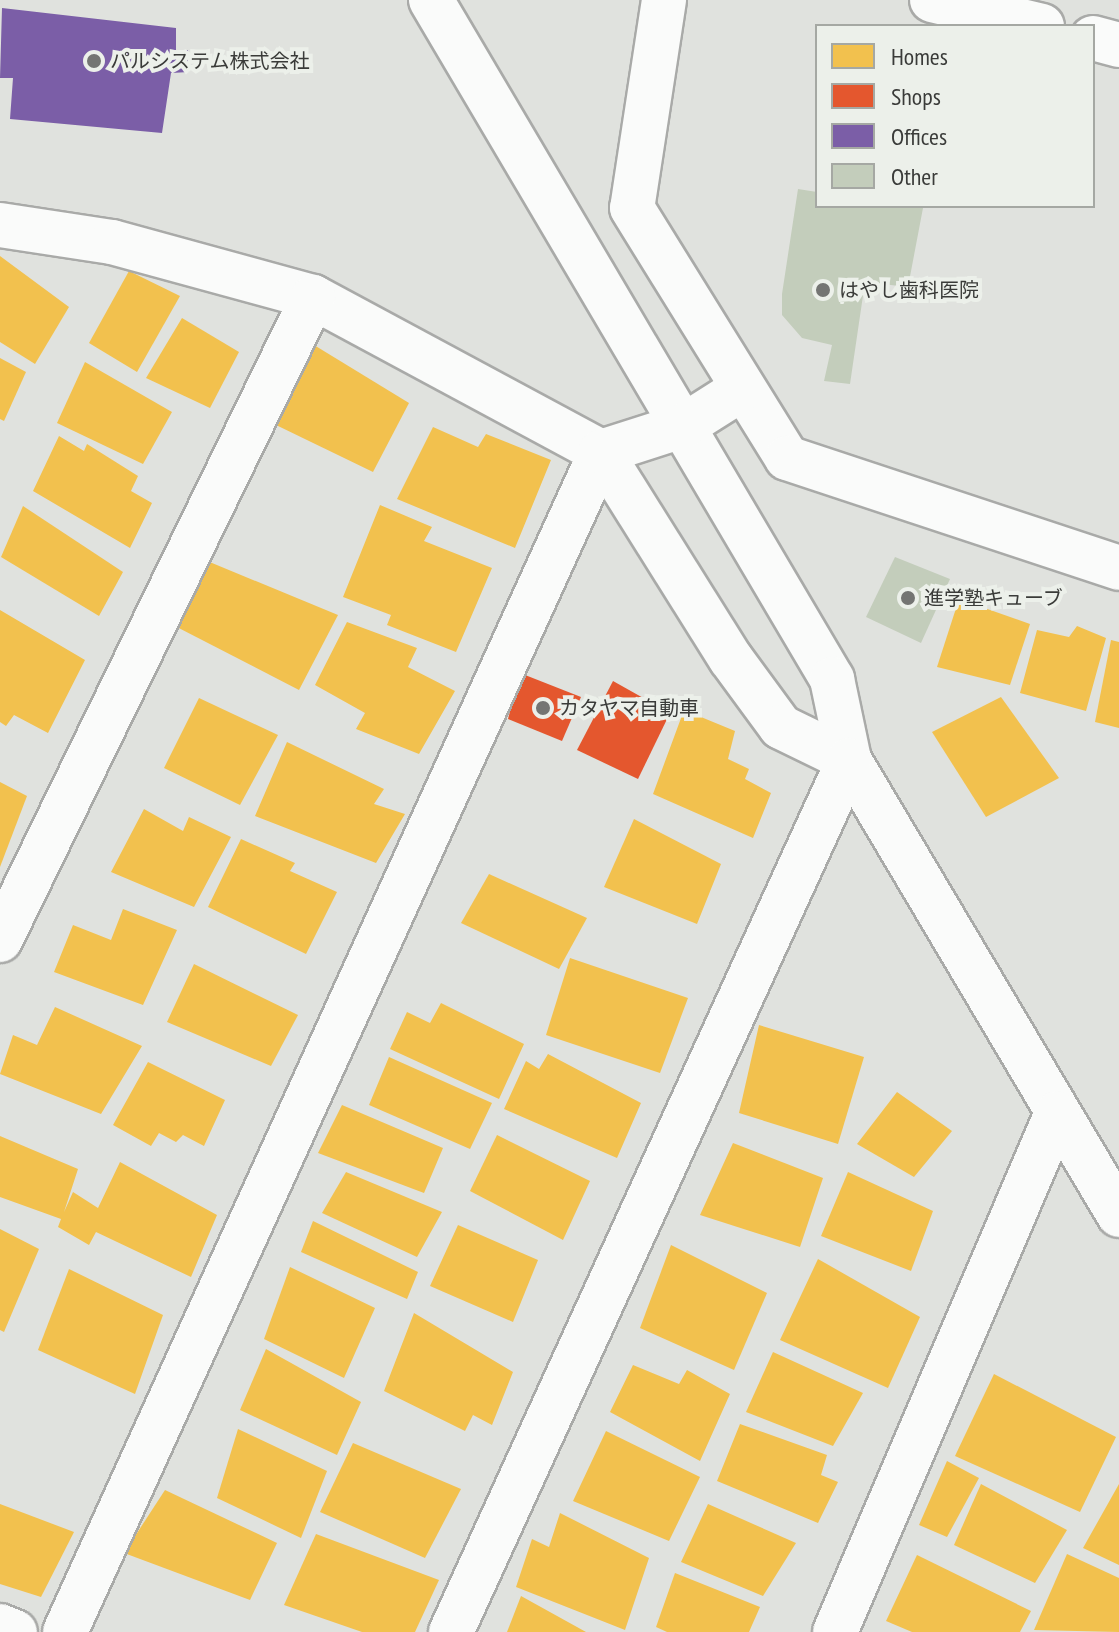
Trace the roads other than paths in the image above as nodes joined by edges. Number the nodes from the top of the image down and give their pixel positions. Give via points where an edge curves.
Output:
1 (431, 0) edge
2 (664, 0) edge
3 (932, 0) edge
4 (1034, 24) edge
5 (1095, 39) edge
6 (1119, 45) edge
7 (0, 225) edge
8 (313, 297) junction
9 (742, 389) junction
10 (685, 425) junction
11 (601, 452) junction
12 (1119, 568) edge
13 (849, 760) junction
14 (0, 940) edge
15 (1057, 1113) junction
16 (1119, 1215) edge
17 (0, 1626) edge
18 (15, 1632) edge
19 (65, 1632) edge
20 (451, 1632) edge
21 (835, 1632) edge

1 - 10 street
2 - 9 street via 632,208
3 - 4 street
5 - 6 street
7 - 8 street via 112,242
8 - 11 street
8 - 14 street
9 - 10 street
9 - 12 street via 787,458
10 - 11 street
10 - 13 street via 832,679
11 - 13 street via 731,659 781,727
11 - 19 street
13 - 15 street
13 - 20 street
15 - 16 street
15 - 21 street
17 - 18 street

